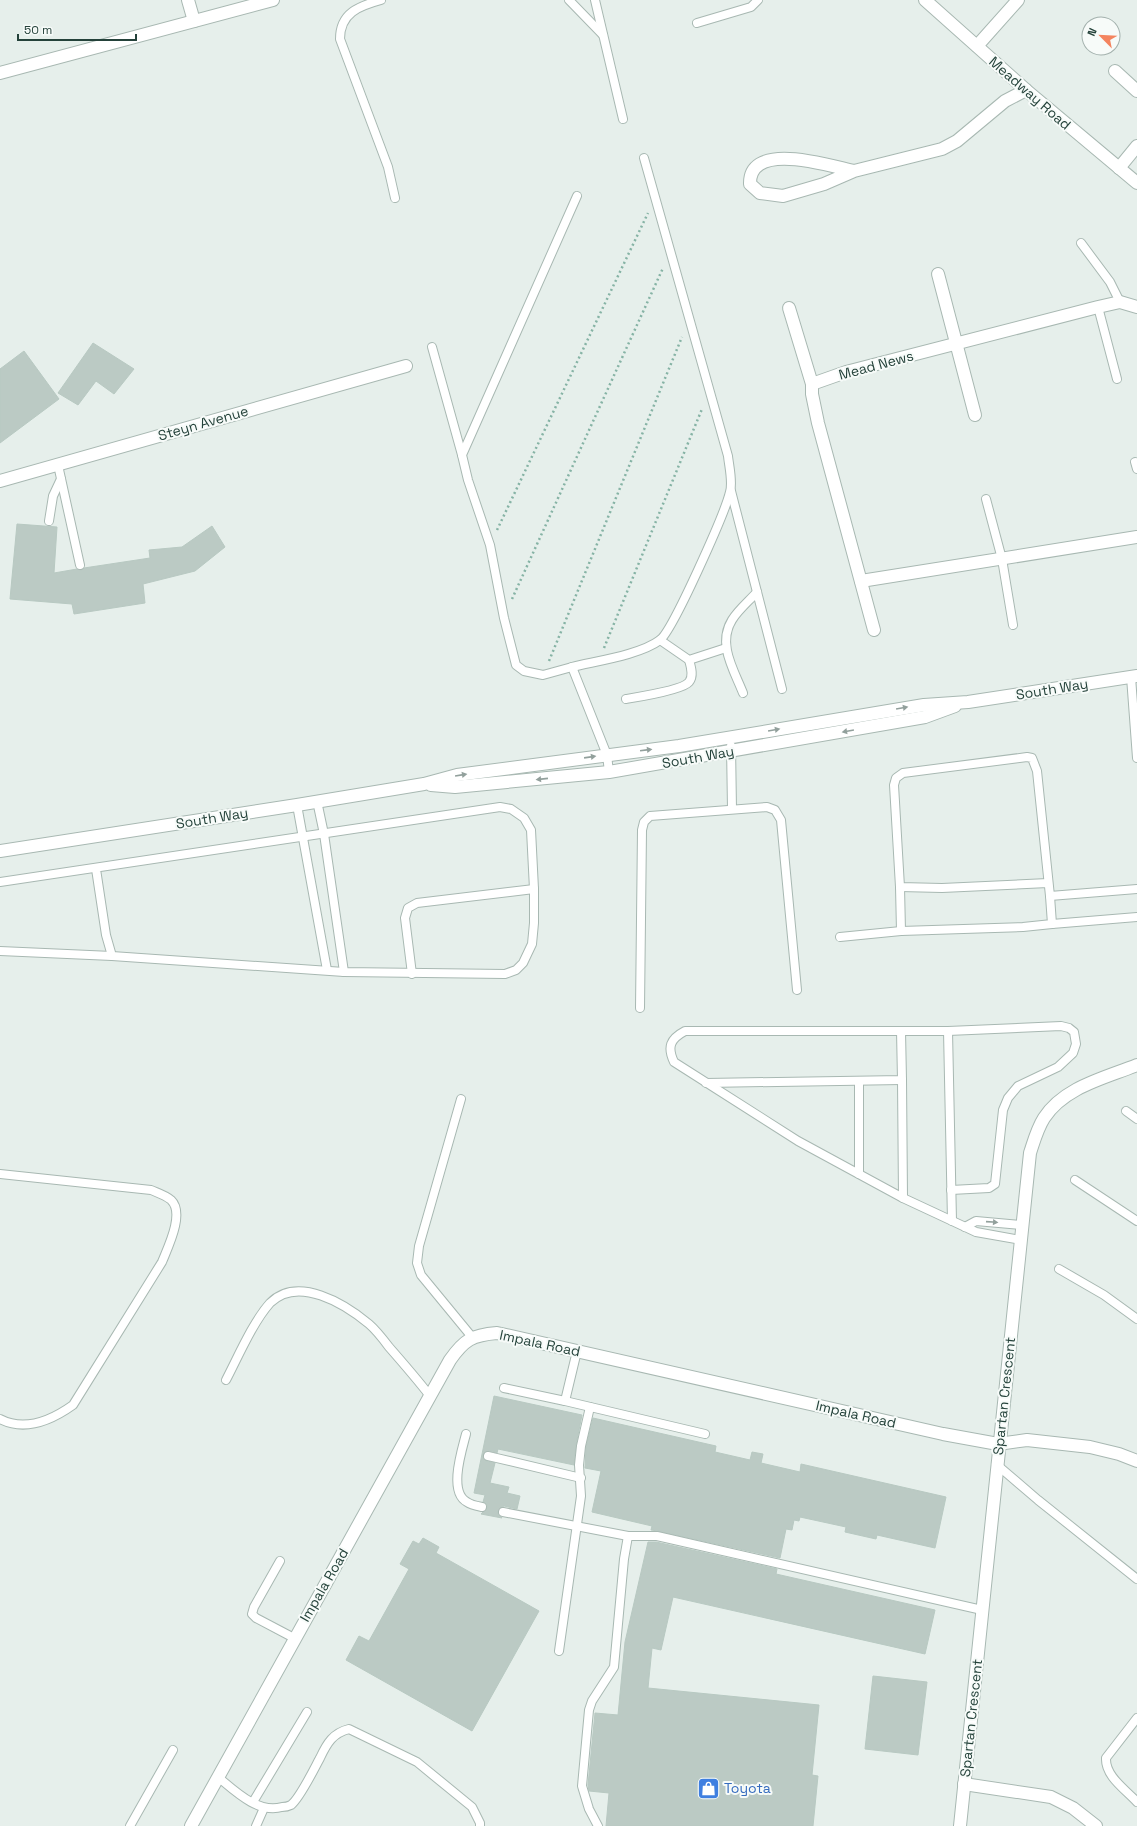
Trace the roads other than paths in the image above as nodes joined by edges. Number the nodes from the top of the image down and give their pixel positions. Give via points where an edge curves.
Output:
1 (188, 0) edge
2 (273, 0) edge
3 (381, 0) edge
4 (569, 0) edge
5 (595, 0) edge
6 (758, 0) edge
7 (925, 0) edge
8 (1018, 0) edge
9 (194, 21) junction
10 (697, 23) dead end
11 (603, 35) junction
12 (977, 46) junction
13 (1114, 71) dead end
14 (0, 73) edge
15 (1026, 90) junction
16 (1137, 91) edge
17 (623, 119) dead end
18 (1137, 146) edge
19 (644, 158) dead end
20 (1119, 168) junction
21 (854, 171) junction
22 (1137, 184) edge
23 (577, 196) dead end
24 (395, 198) dead end
25 (1081, 243) dead end
26 (938, 274) dead end
27 (1120, 302) junction
28 (1098, 307) junction
29 (1137, 307) edge
30 (789, 308) dead end
31 (956, 344) junction
32 (432, 347) dead end
33 (406, 366) dead end
34 (1117, 379) dead end
35 (812, 384) junction
36 (976, 415) dead end
37 (462, 455) junction
38 (58, 464) junction
39 (61, 479) junction
40 (0, 481) edge
41 (731, 490) junction
42 (986, 499) dead end
43 (49, 521) dead end
44 (1137, 537) edge
45 (1002, 559) junction
46 (80, 566) dead end
47 (861, 581) junction
48 (757, 592) junction
49 (1013, 624) dead end
50 (874, 630) dead end
51 (660, 640) junction
52 (726, 648) junction
53 (689, 660) junction
54 (572, 667) junction
55 (1134, 676) edge
56 (782, 689) dead end
57 (743, 693) dead end
58 (626, 699) dead end
59 (968, 702) junction
60 (731, 737) junction
61 (732, 751) junction
62 (607, 755) junction
63 (1137, 758) edge
64 (609, 772) junction
65 (424, 784) junction
66 (317, 801) junction
67 (297, 805) junction
68 (732, 809) junction
69 (324, 834) junction
70 (302, 837) junction
71 (0, 851) edge
72 (96, 869) junction
73 (0, 882) edge
74 (1048, 883) junction
75 (900, 887) junction
76 (534, 888) junction
77 (1137, 888) edge
78 (1050, 896) junction
79 (1137, 917) edge
80 (1052, 924) junction
81 (901, 931) junction
82 (840, 937) dead end
83 (0, 951) edge
84 (112, 956) junction
85 (327, 970) junction
86 (344, 972) junction
87 (412, 974) junction
88 (797, 990) dead end
89 (640, 1008) dead end
90 (901, 1031) junction
91 (948, 1031) junction
92 (1137, 1066) edge
93 (902, 1080) junction
94 (859, 1081) junction
95 (706, 1083) junction
96 (461, 1099) dead end
97 (1126, 1111) dead end
98 (1137, 1119) edge
99 (0, 1174) edge
100 (859, 1174) junction
101 (1075, 1180) dead end
102 (951, 1190) junction
103 (903, 1198) junction
104 (952, 1221) junction
105 (1137, 1222) edge
106 (1022, 1224) junction
107 (964, 1227) junction
108 (1021, 1240) junction
109 (1059, 1269) dead end
110 (1137, 1319) edge
111 (472, 1337) junction
112 (577, 1351) junction
113 (226, 1380) dead end
114 (504, 1388) dead end
115 (430, 1396) junction
116 (565, 1401) junction
117 (590, 1407) junction
118 (0, 1419) edge
119 (466, 1434) dead end
120 (705, 1434) dead end
121 (998, 1444) junction
122 (488, 1456) dead end
123 (1137, 1461) edge
124 (996, 1464) junction
125 (581, 1478) junction
126 (482, 1507) dead end
127 (503, 1512) dead end
128 (577, 1526) junction
129 (628, 1536) junction
130 (280, 1561) dead end
131 (1137, 1579) edge
132 (982, 1610) junction
133 (294, 1638) junction
134 (559, 1651) dead end
135 (307, 1712) dead end
136 (1137, 1718) edge
137 (173, 1750) dead end
138 (218, 1777) junction
139 (964, 1784) junction
140 (253, 1802) junction
141 (1137, 1802) edge
142 (264, 1808) junction
143 (130, 1826) edge
144 (191, 1826) edge
145 (256, 1826) edge
146 (480, 1826) edge
147 (598, 1826) edge
148 (960, 1826) edge
149 (1096, 1826) edge

1 - 9 street
2 - 9 street
3 - 24 lane via 360,6 344,20 340,39 388,167
4 - 11 lane
5 - 11 lane
6 - 10 lane via 751,7
7 - 12 street, Meadway Road
8 - 12 street
9 - 14 street
11 - 17 lane
12 - 15 street, Meadway Road
13 - 16 street
15 - 20 street, Meadway Road
15 - 21 street via 1005,101 942,150
18 - 20 street
19 - 41 lane via 728,456
20 - 22 street, Meadway Road
21 - 21 street via 800,160 771,160 761,162 755,168 750,177 750,184 760,193 783,196 824,184
23 - 37 lane
25 - 27 lane via 1110,282
26 - 31 street
27 - 28 street, Mead News
27 - 29 street, Mead News
28 - 31 street, Mead News
28 - 34 lane
30 - 35 street
31 - 35 street, Mead News via 846,372
31 - 36 street
32 - 37 lane
33 - 38 street, Steyn Avenue
35 - 47 street via 818,423
37 - 54 lane via 490,545 516,665 524,671 543,675
38 - 39 lane
38 - 40 street, Steyn Avenue
39 - 43 lane via 53,496
39 - 46 lane
41 - 48 lane
41 - 51 lane via 675,617
42 - 45 lane
44 - 45 street
45 - 47 street
45 - 49 lane
47 - 50 street
48 - 52 lane via 732,620 725,636
48 - 56 lane
51 - 53 lane
51 - 54 lane via 641,650
52 - 53 lane
52 - 57 lane
53 - 58 lane via 692,674 689,682 681,687
54 - 62 lane
55 - 59 street, South Way
55 - 63 lane
60 -> 59 street, South Way via 924,705
59 -> 61 street, South Way via 925,717
60 - 61 lane
62 -> 60 street, South Way
61 - 64 street, South Way
61 - 68 lane
62 - 64 lane
65 -> 62 street, South Way via 457,775
64 -> 65 street, South Way via 455,787
65 - 66 street, South Way
66 - 67 street, South Way
66 - 69 lane
67 - 70 lane
67 - 71 street, South Way
68 - 88 lane via 767,806 775,810 781,820
68 - 89 lane via 650,816 644,822
69 - 70 lane
69 - 76 lane via 500,807 511,809 524,818 531,830
69 - 86 lane
70 - 72 lane
70 - 85 lane
72 - 73 lane
72 - 84 lane via 106,935
74 - 75 lane via 942,888
74 - 75 lane via 1037,771 1032,758 1027,757 903,773 896,778 894,785
74 - 78 lane
75 - 81 lane
76 - 87 lane via 532,944 523,963 516,970 504,974
76 - 87 lane via 417,903 408,908 405,918
77 - 78 lane
78 - 80 lane
79 - 80 lane
80 - 81 lane
81 - 82 lane
83 - 84 lane
84 - 85 lane
85 - 86 lane
86 - 87 lane
90 - 91 lane
90 - 93 lane
90 - 95 lane via 685,1031 676,1035 671,1042 669,1053 674,1062
91 - 102 lane
91 - 102 lane via 1061,1026 1074,1032 1076,1044 1073,1053 1058,1067 1018,1086 1008,1098 1003,1110 994,1184 990,1188
92 - 106 street, Spartan Crescent via 1082,1087 1054,1106 1044,1118 1030,1153
93 - 94 lane
93 - 103 lane
94 - 95 lane
94 - 100 lane
95 - 100 lane via 798,1141
96 - 111 lane via 419,1246 417,1263 421,1275
97 - 98 lane
99 - 118 lane via 151,1190 172,1201 177,1210 169,1246 162,1262 73,1405 44,1421 9,1424
100 - 103 lane
101 - 105 lane
102 - 104 lane
103 - 104 lane
104 - 107 lane
107 -> 106 lane via 976,1221
106 - 108 street, Spartan Crescent
107 - 108 lane via 976,1232
108 - 121 street, Spartan Crescent
109 - 110 lane via 1104,1295
111 - 112 street, Impala Road via 497,1333
111 - 115 street, Impala Road via 464,1342 450,1360
112 - 116 lane
112 - 121 street, Impala Road
113 - 115 lane via 258,1320 271,1303 281,1296 296,1292 312,1292 340,1303 370,1324
114 - 116 lane
115 - 133 street, Impala Road
116 - 117 lane
117 - 120 lane
117 - 125 lane via 581,1446
119 - 126 lane via 456,1481 459,1493 466,1502
121 - 123 street, Impala Road via 1027,1440 1090,1446
121 - 124 street, Spartan Crescent
122 - 125 lane
124 - 131 lane
124 - 132 street, Spartan Crescent
125 - 128 lane
127 - 128 lane
128 - 129 lane
128 - 134 lane
129 - 132 lane via 657,1536
129 - 147 lane via 614,1667 589,1710 582,1786 589,1809
130 - 133 lane via 252,1614
132 - 139 street, Spartan Crescent
133 - 138 street, Impala Road
135 - 140 lane
136 - 141 lane via 1106,1758 1105,1766
137 - 143 lane
138 - 140 lane
138 - 144 street, Impala Road
139 - 148 street, Spartan Crescent
139 - 149 street, Spartan Crescent via 1051,1797 1073,1808
140 - 142 lane
142 - 145 lane
142 - 146 lane via 274,1809 291,1805 306,1785 326,1745 338,1731 349,1728 417,1762 472,1807

